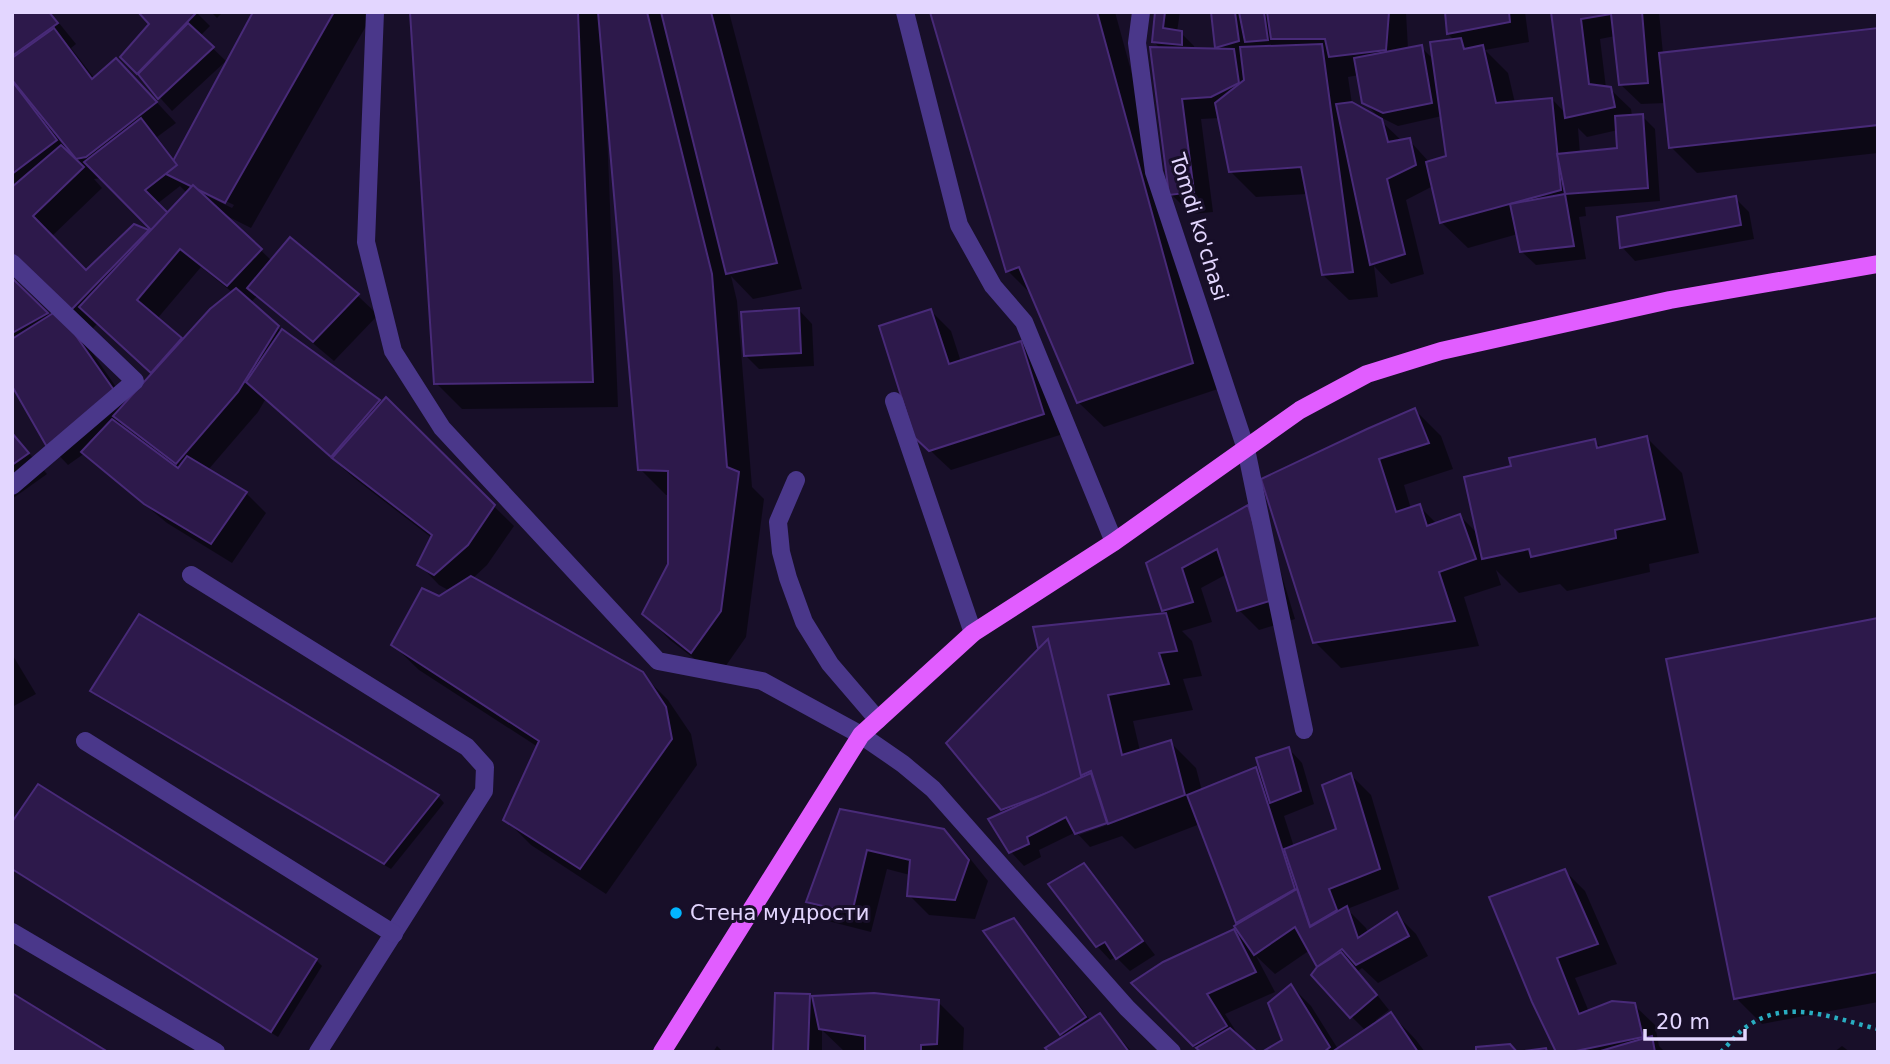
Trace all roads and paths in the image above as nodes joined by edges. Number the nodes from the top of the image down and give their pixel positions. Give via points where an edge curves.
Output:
1 (375, 12) edge
2 (905, 12) edge
3 (1142, 12) edge
4 (12, 263) edge
5 (1878, 264) edge
6 (894, 401) dead end
7 (1246, 449) junction
8 (796, 480) dead end
9 (12, 486) edge
10 (1114, 542) junction
11 (191, 575) dead end
12 (973, 633) junction
13 (878, 720) junction
14 (1304, 730) dead end
15 (860, 735) junction
16 (86, 741) dead end
17 (12, 932) edge
18 (394, 934) junction
19 (1878, 1029) edge
20 (216, 1052) edge
21 (318, 1052) edge
22 (662, 1052) edge
23 (1172, 1052) edge
24 (1721, 1052) edge

1 - 15 street via 366,242 393,351 442,428 658,662 762,681
2 - 10 street via 959,225 993,286 1024,322
3 - 7 street, Tomdi ko'chasi via 1137,43 1154,172
4 - 9 street via 135,381
5 - 7 main road via 1670,300 1441,351 1367,374 1300,410
6 - 12 street
7 - 10 main road
7 - 14 street, Tomdi ko'chasi
8 - 13 street via 778,522 788,578 804,622 830,664
10 - 12 main road
11 - 18 street via 467,747 485,767 484,791
12 - 13 main road
13 - 15 main road
15 - 22 main road
15 - 23 street via 933,789 1127,1008
16 - 18 street
17 - 20 street
18 - 21 street
19 - 24 path via 1801,1010 1775,1013 1749,1025

